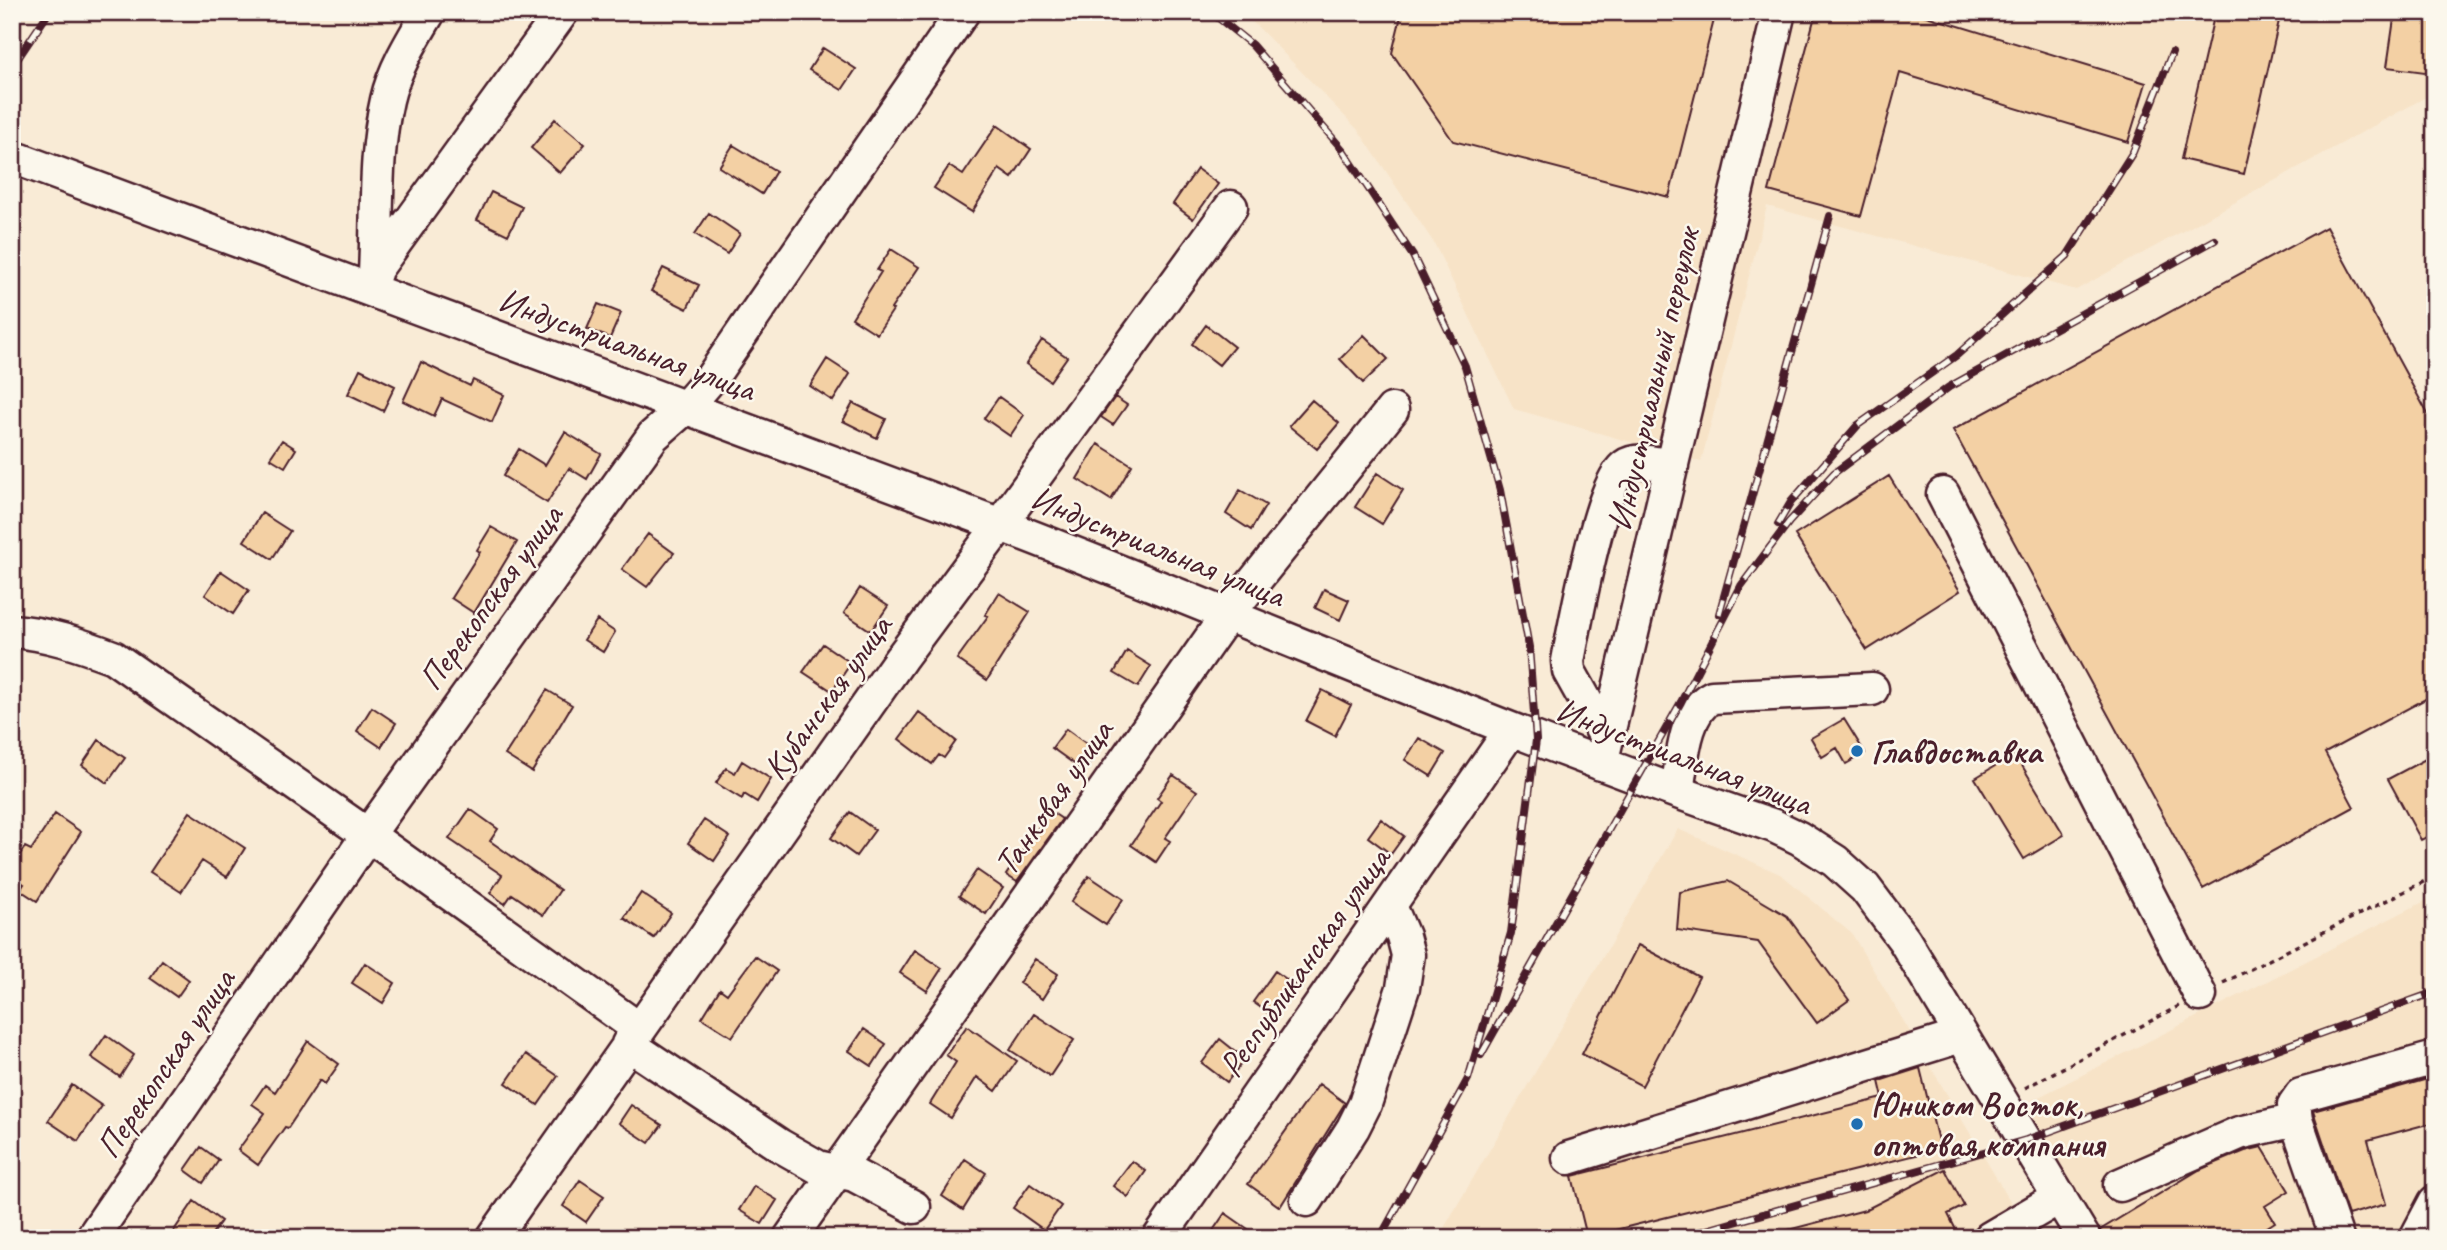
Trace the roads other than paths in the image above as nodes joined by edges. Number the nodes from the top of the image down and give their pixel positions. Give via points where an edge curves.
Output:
1 (429, 12) edge
2 (562, 12) edge
3 (963, 12) edge
4 (1779, 12) edge
5 (21, 160) dead end
6 (1231, 207) dead end
7 (375, 280) junction
8 (685, 407) junction
9 (1392, 410) dead end
10 (1672, 466) junction
11 (1943, 494) dead end
12 (1000, 525) junction
13 (1228, 614) junction
14 (12, 631) edge
15 (1872, 689) dead end
16 (1511, 730) junction
17 (1604, 752) junction
18 (1677, 791) junction
19 (368, 835) junction
20 (1390, 905) junction
21 (2200, 995) dead end
22 (1961, 1036) junction
23 (633, 1037) junction
24 (2435, 1058) edge
25 (2296, 1120) junction
26 (1569, 1158) dead end
27 (837, 1173) junction
28 (2120, 1185) dead end
29 (2060, 1198) junction
30 (1307, 1200) dead end
31 (2435, 1202) edge
32 (914, 1208) dead end
33 (92, 1238) edge
34 (493, 1238) edge
35 (790, 1238) edge
36 (1159, 1238) edge
37 (1990, 1238) edge
38 (2084, 1238) edge
39 (2337, 1238) edge
40 (2416, 1238) edge

1 - 7 street via 387,99 377,166
2 - 7 street
3 - 8 street, Перекопская улица via 712,377
4 - 10 street, Индустриальный переулок
5 - 7 street, Индустриальная улица
6 - 12 street, Кубанская улица
7 - 8 street, Индустриальная улица
8 - 12 street, Индустриальная улица
8 - 19 street, Перекопская улица via 653,436
9 - 13 street, Танковая улица
10 - 17 street, Индустриальный переулок
10 - 17 street via 1633,461 1623,467 1615,475 1598,523 1568,661
11 - 21 street
12 - 13 street, Индустриальная улица
12 - 23 street, Кубанская улица
13 - 16 street, Индустриальная улица
13 - 27 street, Танковая улица
14 - 19 street via 113,657
15 - 18 street via 1712,697 1702,702 1687,735
16 - 17 street, Индустриальная улица
16 - 20 street, Республиканская улица
17 - 18 street, Индустриальная улица
18 - 22 street, Индустриальная улица via 1800,838 1835,861 1865,888 1903,940
19 - 23 street
19 - 33 street, Перекопская улица
20 - 30 street via 1408,955 1403,988 1365,1104
20 - 36 street, Республиканская улица
22 - 26 street
22 - 29 street, Индустриальная улица
23 - 27 street via 779,1145
23 - 34 street, Кубанская улица
24 - 25 street via 2301,1095 2294,1105
25 - 28 street via 2239,1133
25 - 39 street
27 - 32 street via 854,1175
27 - 35 street, Танковая улица
29 - 37 street
29 - 38 street, Индустриальная улица
31 - 40 street

